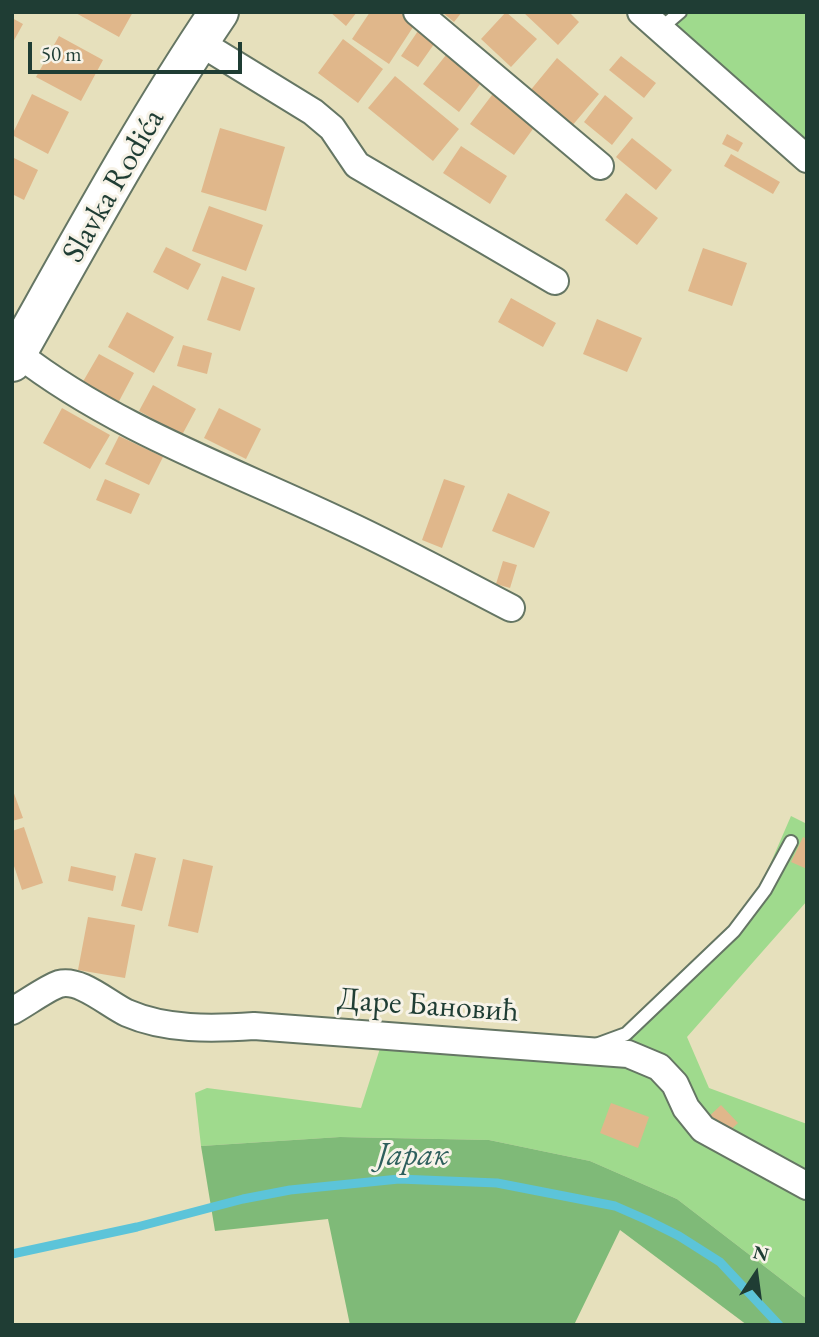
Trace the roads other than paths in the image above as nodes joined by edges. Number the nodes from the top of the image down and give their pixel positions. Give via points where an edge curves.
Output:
1 (417, 12) edge
2 (680, 12) edge
3 (651, 21) edge
4 (209, 27) edge
5 (807, 159) edge
6 (600, 166) dead end
7 (555, 281) dead end
8 (15, 358) edge
9 (511, 608) dead end
10 (790, 842) dead end
11 (12, 1011) edge
12 (582, 1050) junction
13 (807, 1186) edge

1 - 6 street
2 - 3 lane
3 - 5 street
4 - 7 street via 332,128 358,165
4 - 8 main road, Slavka Rodića
8 - 9 street via 163,441 344,523
10 - 12 lane via 765,890 734,932 626,1034
11 - 12 street, Даре Бановић via 60,984 85,988 145,1020 211,1030 254,1026
12 - 13 street, Даре Бановић via 628,1054 659,1067 703,1129

